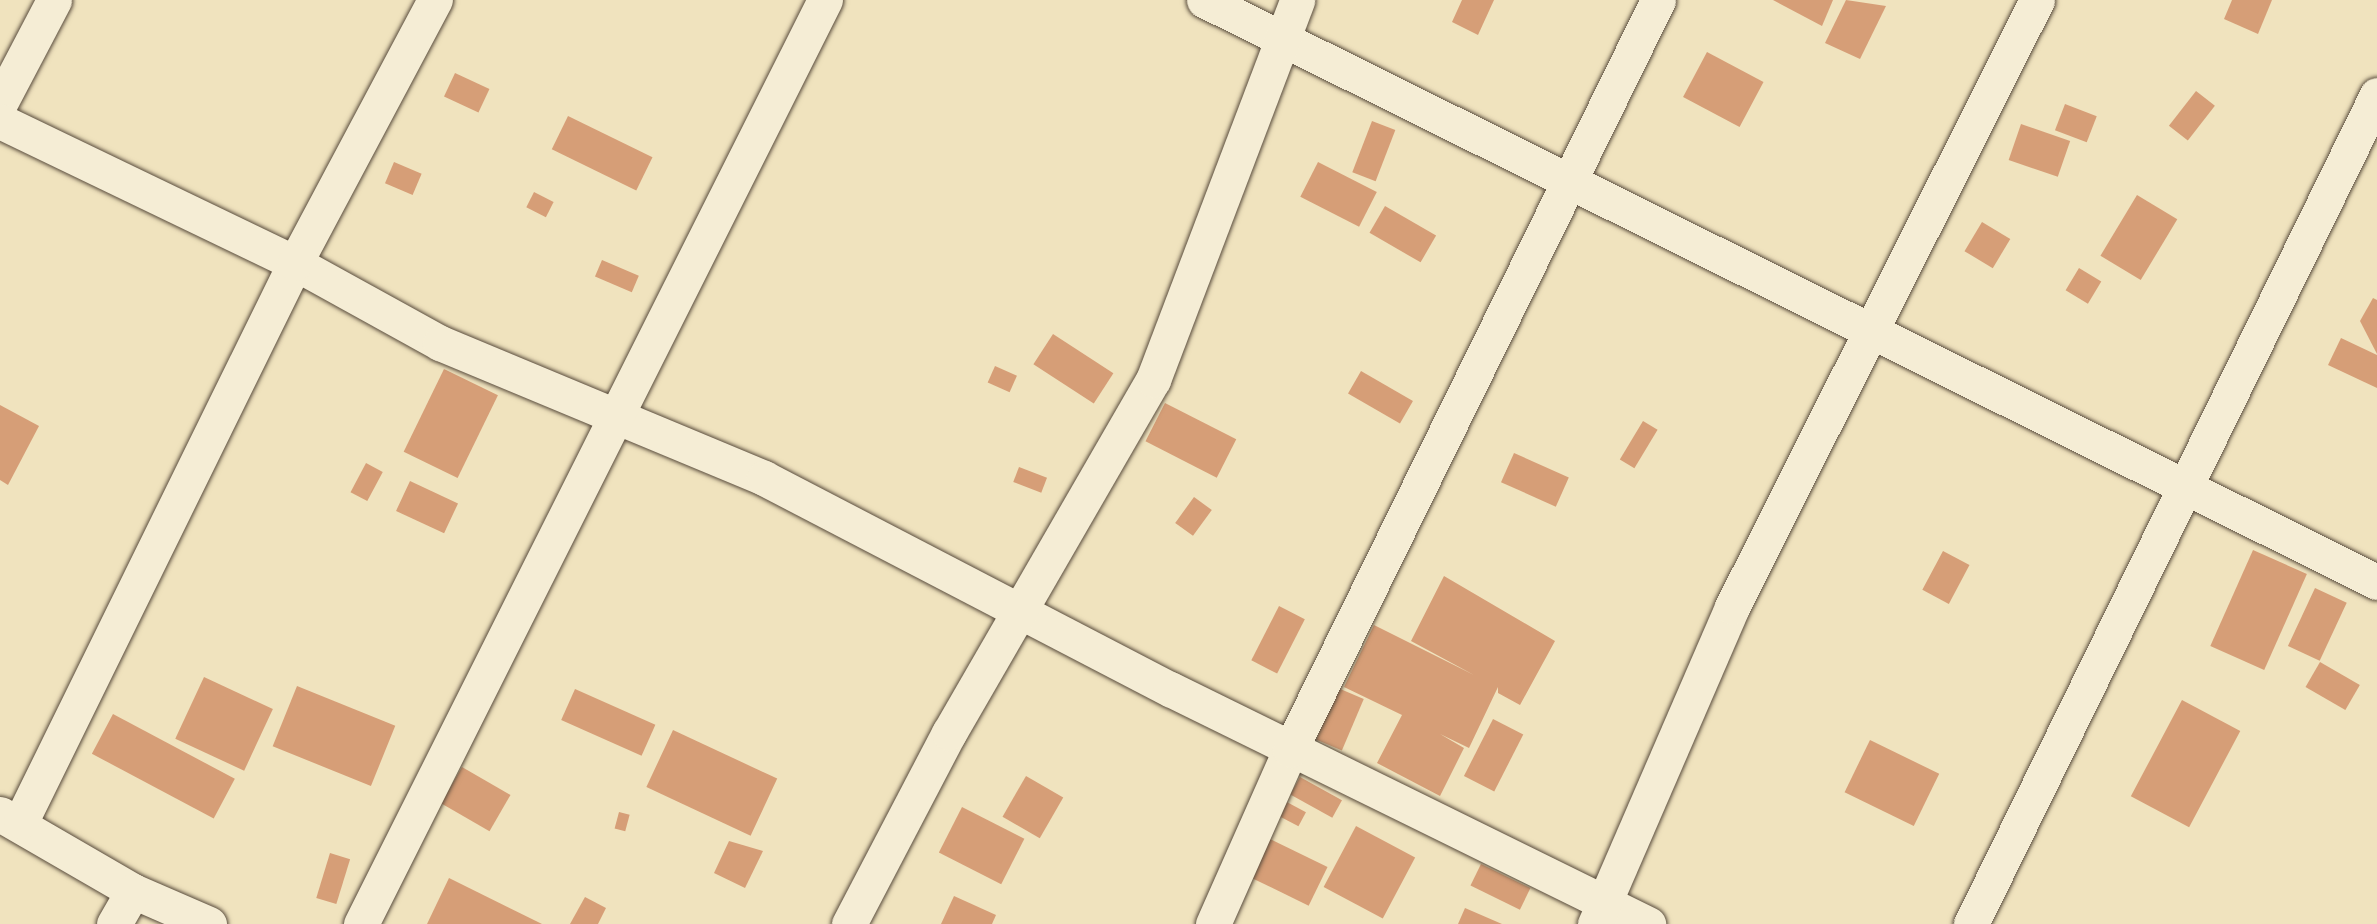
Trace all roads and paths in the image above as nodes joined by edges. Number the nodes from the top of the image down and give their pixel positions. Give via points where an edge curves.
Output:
1 (54, 0) edge
2 (435, 0) edge
3 (825, 0) edge
4 (1204, 0) edge
5 (1297, 0) edge
6 (1658, 0) edge
7 (2037, 0) edge
8 (1281, 38) junction
9 (2377, 95) edge
10 (0, 103) edge
11 (0, 121) edge
12 (1566, 179) junction
13 (295, 263) junction
14 (1870, 330) junction
15 (614, 417) junction
16 (2181, 484) junction
17 (2377, 582) edge
18 (1022, 614) junction
19 (1290, 750) junction
20 (10, 818) edge
21 (132, 891) junction
22 (1600, 914) edge
23 (114, 924) edge
24 (209, 924) edge
25 (361, 924) edge
26 (849, 924) edge
27 (1213, 924) edge
28 (1648, 924) edge
29 (1971, 924) edge

1 - 10 street
2 - 13 street
3 - 15 street
4 - 8 street
5 - 8 street
6 - 12 street
7 - 14 street
8 - 12 street
8 - 18 street via 1153,380
9 - 16 street
11 - 13 street
12 - 14 street
12 - 19 street
13 - 15 street via 440,343
13 - 20 street
14 - 16 street
14 - 22 street via 1732,607
15 - 18 street via 764,478
15 - 25 street
16 - 17 street
16 - 29 street
18 - 19 street
18 - 26 street via 949,733
19 - 22 street
19 - 27 street
20 - 21 street
21 - 23 street
21 - 24 street
22 - 28 street

